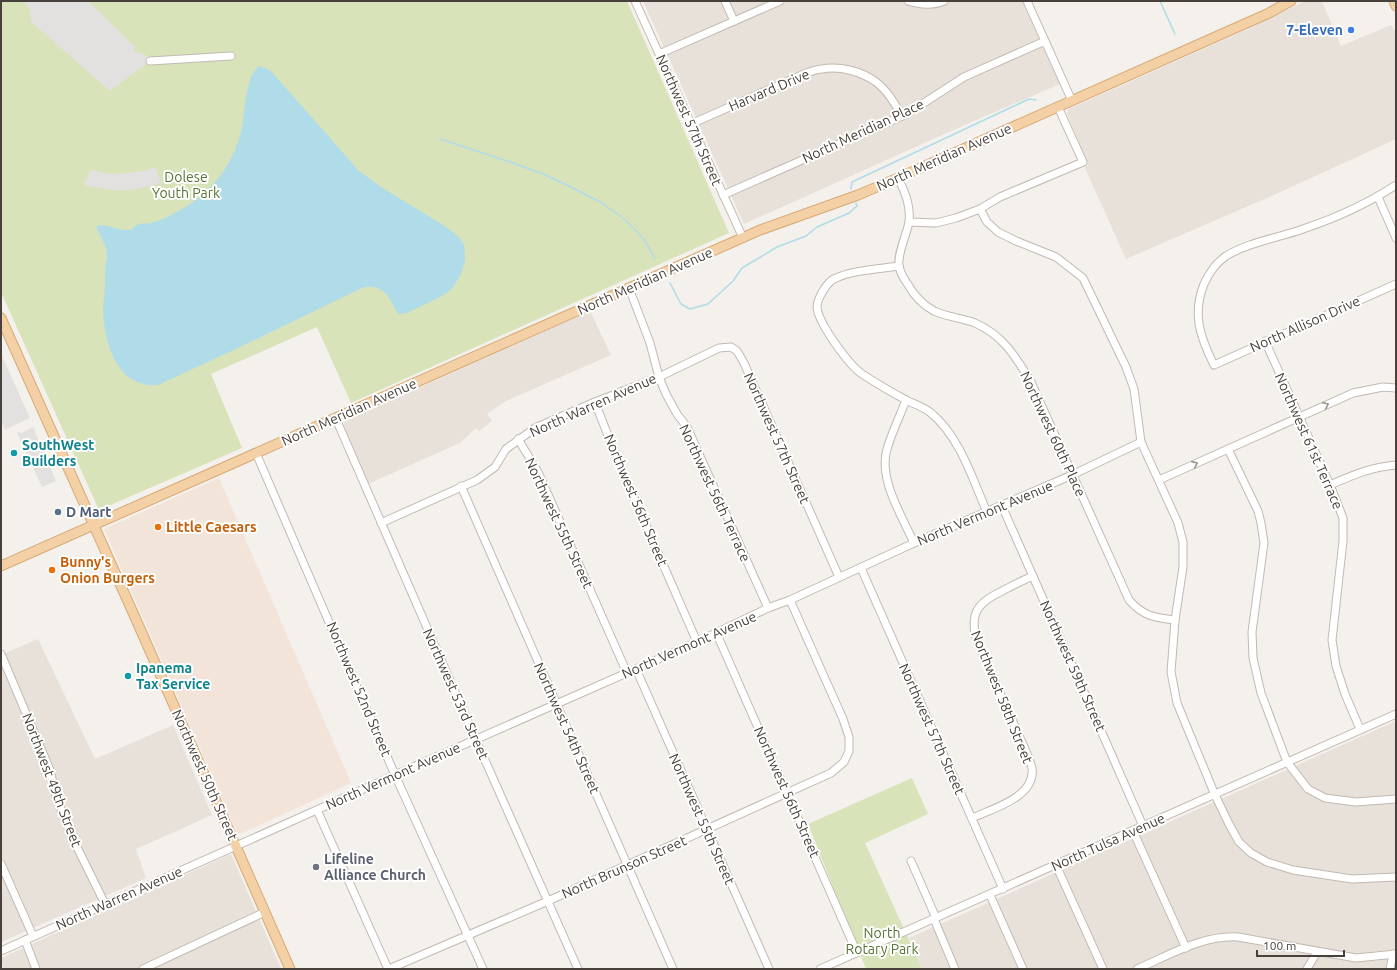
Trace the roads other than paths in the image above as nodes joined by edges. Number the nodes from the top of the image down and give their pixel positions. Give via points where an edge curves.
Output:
1 (635, 1) edge
2 (725, 1) edge
3 (780, 1) edge
4 (908, 1) edge
5 (944, 1) edge
6 (1028, 1) edge
7 (1291, 1) edge
8 (1394, 1) edge
9 (1396, 6) edge
10 (734, 21) junction
11 (1045, 41) junction
12 (659, 54) junction
13 (231, 56) dead end
14 (150, 61) dead end
15 (1072, 101) junction
16 (1058, 107) junction
17 (902, 116) junction
18 (691, 124) junction
19 (898, 178) junction
20 (1396, 185) edge
21 (723, 195) junction
22 (1378, 197) junction
23 (980, 209) junction
24 (909, 222) junction
25 (743, 238) junction
26 (1396, 238) edge
27 (899, 266) junction
28 (1396, 284) edge
29 (629, 288) junction
30 (1, 318) edge
31 (1265, 341) junction
32 (731, 347) joint
33 (659, 377) junction
34 (1396, 388) edge
35 (906, 400) junction
36 (594, 402) junction
37 (1299, 417) junction
38 (336, 419) junction
39 (518, 439) junction
40 (1140, 442) junction
41 (1228, 449) junction
42 (256, 453) junction
43 (1396, 465) edge
44 (1072, 475) junction
45 (1159, 480) junction
46 (1330, 485) junction
47 (461, 486) junction
48 (1002, 506) junction
49 (987, 512) junction
50 (381, 523) junction
51 (94, 525) junction
52 (914, 543) junction
53 (1, 566) edge
54 (861, 568) junction
55 (1033, 576) junction
56 (839, 577) junction
57 (790, 600) junction
58 (768, 608) junction
59 (1175, 620) junction
60 (716, 632) junction
61 (697, 642) junction
62 (1, 654) edge
63 (636, 669) junction
64 (627, 673) junction
65 (556, 704) junction
66 (1396, 714) edge
67 (1360, 729) junction
68 (476, 740) junction
69 (1287, 762) junction
70 (395, 774) junction
71 (787, 793) junction
72 (1215, 795) junction
73 (1396, 799) edge
74 (317, 810) junction
75 (972, 818) junction
76 (1143, 826) junction
77 (707, 829) junction
78 (1133, 831) junction
79 (236, 846) junction
80 (911, 861) dead end
81 (1, 864) edge
82 (627, 864) junction
83 (1056, 865) junction
84 (1396, 877) edge
85 (1003, 889) junction
86 (990, 895) junction
87 (548, 901) junction
88 (105, 904) junction
89 (265, 912) junction
90 (935, 919) junction
91 (467, 935) junction
92 (33, 936) junction
93 (25, 940) junction
94 (1186, 948) junction
95 (1, 951) edge
96 (1317, 952) junction
97 (857, 953) junction
98 (1394, 954) edge
99 (822, 968) edge
100 (36, 969) edge
101 (143, 969) edge
102 (290, 969) edge
103 (388, 969) edge
104 (482, 969) edge
105 (578, 969) edge
106 (673, 969) edge
107 (768, 969) edge
108 (956, 969) edge
109 (1023, 969) edge
110 (1102, 969) edge
111 (1137, 969) edge
112 (1307, 969) edge
113 (1390, 969) edge

1 - 12 street, Northwest 57th Street
2 - 10 street
3 - 10 street
4 - 5 street via 924,5
6 - 11 street
7 - 15 main road, North Meridian Avenue
8 - 9 main road
10 - 12 street
11 - 15 street
11 - 17 street, North Meridian Place via 964,77
12 - 18 street, Northwest 57th Street
13 - 14 street
15 - 16 main road, North Meridian Avenue
16 - 19 main road, North Meridian Avenue
16 - 23 street via 1083,162 1000,197
17 - 18 street, Harvard Drive via 892,99 876,82 845,69 822,69 804,74
17 - 21 street, North Meridian Place
18 - 21 street, Northwest 57th Street
19 - 24 street via 909,208
19 - 25 main road, North Meridian Avenue
20 - 22 street
21 - 25 street, Northwest 57th Street
22 - 26 street
22 - 31 street, North Allison Drive via 1331,219 1251,244 1226,256 1209,272 1198,301 1197,317 1201,335 1214,365
23 - 24 street via 936,223
23 - 40 street via 987,222 998,232 1016,242 1056,257 1083,278 1134,389
24 - 27 street
25 - 29 main road, North Meridian Avenue
27 - 35 street via 832,279 823,290 817,306 823,322 847,360 861,373
27 - 44 street, Northwest 60th Place via 917,298 934,311 975,324 998,338 1012,352 1031,382
28 - 31 street, North Allison Drive
29 - 33 street, Northwest 56th Terrace via 650,343
29 - 38 main road, North Meridian Avenue
30 - 51 main road, Northwest 50th Street
31 - 37 street, Northwest 61st Terrace
32 - 33 street, North Warren Avenue via 719,348
32 - 56 street, Northwest 57th Street via 737,351 744,363
33 - 36 street, North Warren Avenue
33 - 58 street, Northwest 56th Terrace via 698,450
37 -> 34 street via 1353,393 1383,387
35 - 49 street via 930,412 959,447
35 - 52 street via 886,450 885,474 888,487
36 - 39 street, North Warren Avenue via 535,428
36 - 61 street, Northwest 56th Street
37 - 41 street
37 - 46 street, Northwest 61st Terrace
38 - 42 main road, North Meridian Avenue
38 - 50 street, Northwest 53rd Street
39 - 47 street, North Warren Avenue via 506,449 495,466 477,480
39 - 64 street, Northwest 55th Street via 538,472
40 - 44 street, North Vermont Avenue
40 - 45 street
45 -> 41 street
41 - 69 street via 1258,511 1261,523 1264,543 1252,632 1253,658 1260,693
42 - 51 main road, North Meridian Avenue
42 - 70 street, Northwest 52nd Street
43 - 46 street via 1373,468
44 - 48 street, North Vermont Avenue
44 - 59 street, Northwest 60th Place via 1129,600 1147,615
45 - 59 street via 1178,523 1183,542 1183,567
46 - 67 street, Northwest 61st Terrace via 1343,518 1343,541 1332,640 1336,666
47 - 50 street, North Warren Avenue
47 - 65 street, Northwest 54th Street
48 - 49 street, North Vermont Avenue
48 - 55 street, Northwest 59th Street
49 - 52 street, North Vermont Avenue
50 - 68 street, Northwest 53rd Street
51 - 53 main road, North Meridian Avenue
51 - 79 main road, Northwest 50th Street
52 - 54 street, North Vermont Avenue
54 - 56 street, North Vermont Avenue
54 - 75 street, Northwest 57th Street
55 - 75 street, Northwest 58th Street via 988,597 979,605 973,626 1028,756 1032,769 1030,780 1025,790 1016,798
55 - 76 street, Northwest 59th Street
56 - 57 street, North Vermont Avenue
57 - 58 street, North Vermont Avenue
57 - 71 street, North Brunson Street via 843,719 849,737 849,752 844,762 830,773
58 - 60 street, North Vermont Avenue
59 - 72 street via 1171,672 1177,703
60 - 61 street, North Vermont Avenue
60 - 71 street, Northwest 56th Street
61 - 63 street, North Vermont Avenue
62 - 88 street, Northwest 49th Street via 50,770 56,796 70,833
63 - 64 street, North Vermont Avenue
63 - 77 street, Northwest 55th Street
64 - 65 street, North Vermont Avenue
65 - 68 street, North Vermont Avenue
65 - 82 street, Northwest 54th Street
66 - 67 street, North Tulsa Avenue
67 - 69 street, North Tulsa Avenue
68 - 70 street, North Vermont Avenue
68 - 87 street, Northwest 53rd Street
69 - 72 street, North Tulsa Avenue
69 - 73 street via 1308,789 1325,798 1356,802
70 - 74 street, North Vermont Avenue
70 - 91 street, Northwest 52nd Street
71 - 77 street, North Brunson Street
71 - 97 street, Northwest 56th Street
72 - 76 street, North Tulsa Avenue
72 - 84 street via 1239,842 1267,862 1293,870 1352,879
74 - 79 street, North Vermont Avenue
74 - 103 street
75 - 85 street, Northwest 57th Street
76 - 78 street, North Tulsa Avenue
77 - 82 street, North Brunson Street
77 - 107 street, Northwest 55th Street
78 - 83 street, North Tulsa Avenue
78 - 94 street
79 - 88 street, North Warren Avenue
79 - 89 main road, Northwest 50th Street
80 - 90 street
81 - 92 street
82 - 87 street, North Brunson Street
82 - 106 street, Northwest 54th Street
83 - 85 street, North Tulsa Avenue
83 - 110 street
85 - 86 street, North Tulsa Avenue
86 - 90 street, North Tulsa Avenue
86 - 109 street
87 - 91 street, North Brunson Street
87 - 105 street, Northwest 53rd Street
88 - 92 street, North Warren Avenue
89 - 101 street
89 - 102 main road, Northwest 50th Street
90 - 97 street, North Tulsa Avenue
90 - 108 street
91 - 103 street, North Brunson Street
91 - 104 street, Northwest 52nd Street
92 - 93 street, North Warren Avenue
93 - 95 street, North Warren Avenue
93 - 100 street
94 - 96 street via 1206,940 1230,937
94 - 111 street
96 - 98 street via 1356,958
96 - 112 street
97 - 99 street, North Tulsa Avenue
98 - 113 street

